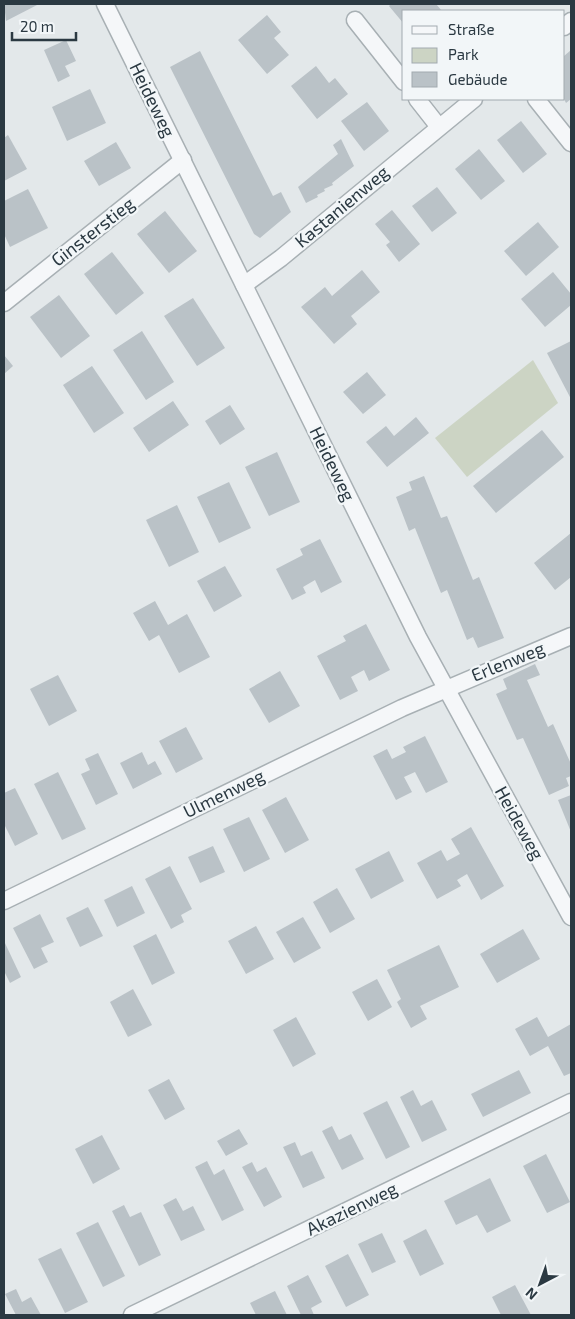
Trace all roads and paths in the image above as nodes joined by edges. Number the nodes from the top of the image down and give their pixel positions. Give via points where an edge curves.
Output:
1 (105, 4) edge
2 (355, 20) dead end
3 (402, 79) edge
4 (418, 100) edge
5 (473, 100) edge
6 (537, 100) edge
7 (439, 127) junction
8 (571, 143) edge
9 (183, 160) junction
10 (244, 285) junction
11 (4, 302) edge
12 (571, 636) edge
13 (444, 688) junction
14 (4, 901) edge
15 (571, 917) edge
16 (571, 1102) edge
17 (132, 1315) edge

1 - 9 street, Heideweg
2 - 3 street
4 - 7 street
5 - 7 street, Kastanienweg
6 - 8 street
7 - 10 street, Kastanienweg
9 - 10 street, Heideweg
9 - 11 street, Ginsterstieg
10 - 13 street, Heideweg
12 - 13 street, Erlenweg
13 - 14 street, Ulmenweg
13 - 15 street, Heideweg
16 - 17 street, Akazienweg

